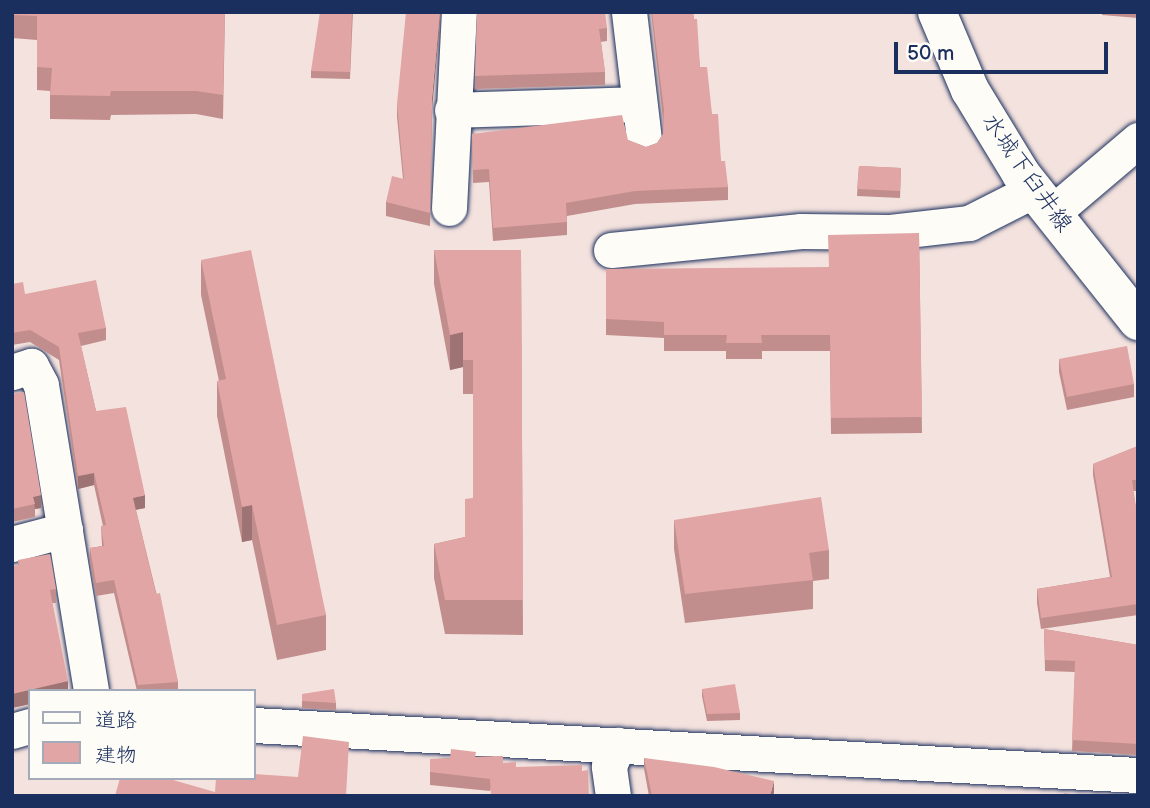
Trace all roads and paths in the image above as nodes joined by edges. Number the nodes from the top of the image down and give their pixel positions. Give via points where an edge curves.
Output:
1 (459, 12) edge
2 (629, 12) edge
3 (937, 12) edge
4 (639, 104) junction
5 (452, 110) junction
6 (644, 140) dead end
7 (1138, 140) edge
8 (1043, 201) junction
9 (449, 208) dead end
10 (611, 250) dead end
11 (1138, 321) edge
12 (12, 372) edge
13 (65, 530) junction
14 (12, 544) edge
15 (91, 689) edge
16 (256, 725) edge
17 (618, 745) junction
18 (1138, 775) edge
19 (613, 796) edge

1 - 5 street
2 - 4 street
3 - 8 main road, 水城下臼井線 via 970,90
4 - 5 street
4 - 6 street
5 - 9 street
7 - 8 street
8 - 10 street via 969,223 890,232 801,231
8 - 11 main road, 水城下臼井線
12 - 13 street via 31,366 41,385
13 - 14 street
13 - 15 street
16 - 17 street
17 - 18 street
17 - 19 street via 609,766

